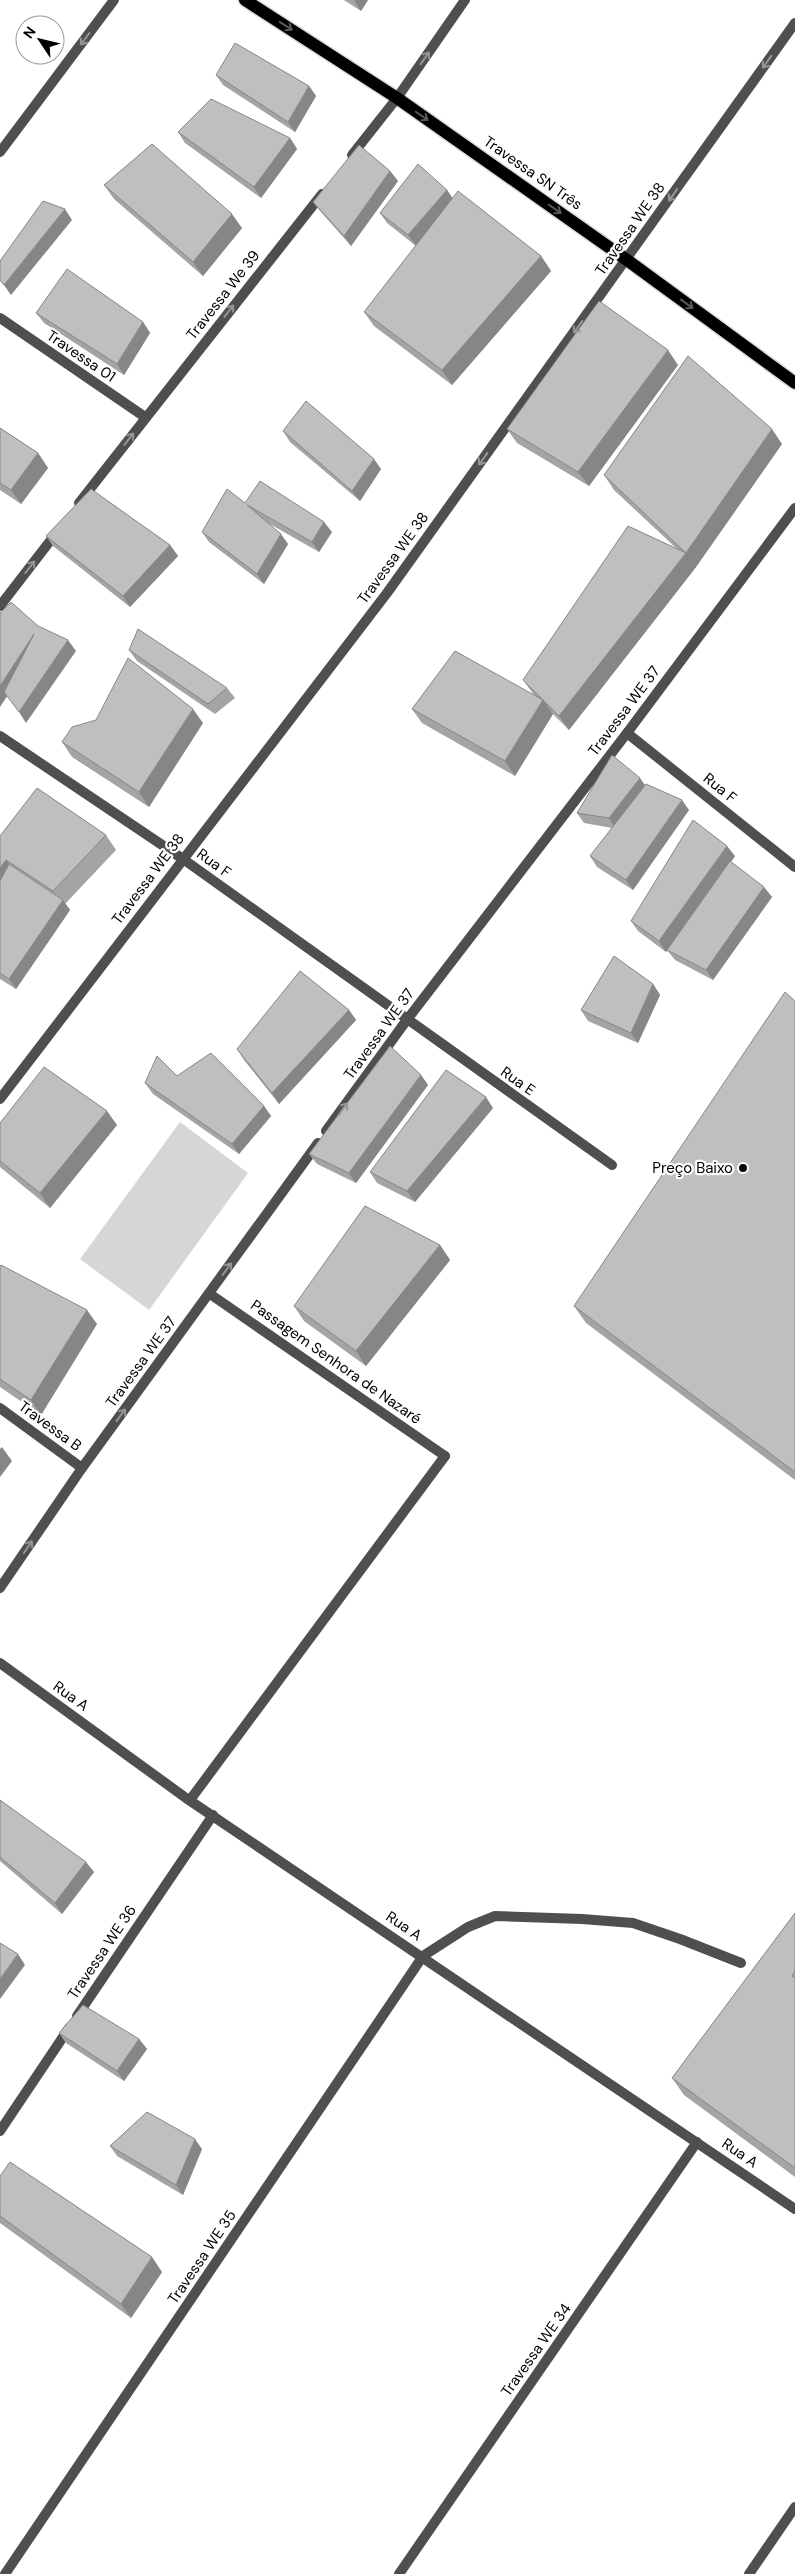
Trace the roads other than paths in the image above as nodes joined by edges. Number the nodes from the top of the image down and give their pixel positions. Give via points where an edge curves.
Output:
1 (114, 0) edge
2 (245, 0) edge
3 (465, 0) edge
4 (795, 22) edge
5 (397, 98) junction
6 (0, 152) edge
7 (348, 160) edge
8 (330, 184) edge
9 (627, 260) junction
10 (0, 318) edge
11 (795, 383) edge
12 (146, 417) junction
13 (795, 508) edge
14 (0, 606) edge
15 (627, 733) junction
16 (0, 736) edge
17 (183, 859) junction
18 (795, 867) edge
19 (406, 1021) junction
20 (0, 1099) edge
21 (612, 1165) dead end
22 (210, 1294) junction
23 (0, 1408) edge
24 (82, 1468) junction
25 (0, 1588) edge
26 (0, 1663) edge
27 (190, 1800) junction
28 (213, 1815) junction
29 (423, 1956) junction
30 (741, 1963) dead end
31 (0, 2131) edge
32 (697, 2142) junction
33 (795, 2209) edge
34 (795, 2507) edge
35 (5, 2574) edge
36 (399, 2574) edge
37 (749, 2574) edge

1 -> 6 street
2 -> 5 main road, Travessa SN Três
5 -> 3 street
4 -> 9 street, Travessa WE 38
5 - 7 street
5 -> 9 main road, Travessa SN Três
12 -> 8 street, Travessa We 39
9 -> 11 main road, Travessa SN Três
9 -> 17 street, Travessa WE 38 via 387,593
10 - 12 street, Travessa 01
14 -> 12 street, Travessa We 39
13 - 15 street, Travessa WE 37
15 - 18 street, Rua F
15 - 19 street, Travessa WE 37
16 - 17 street, Rua F
17 - 19 street, Rua F
17 - 20 street, Travessa WE 38
19 - 21 street, Rua E
22 -> 19 street, Travessa WE 37
24 -> 22 street, Travessa WE 37
22 - 27 street, Passagem Senhora de Nazaré via 444,1456
23 - 24 street, Travessa B
25 -> 24 street, Travessa WE 37
26 - 27 street, Rua A
27 - 28 street, Rua A
28 - 29 street, Rua A
28 - 31 street, Travessa WE 36
29 - 30 street via 468,1927 495,1916 632,1923
29 - 32 street, Rua A
29 - 35 street, Travessa WE 35
32 - 33 street, Rua A
32 - 36 street, Travessa WE 34
34 - 37 street

